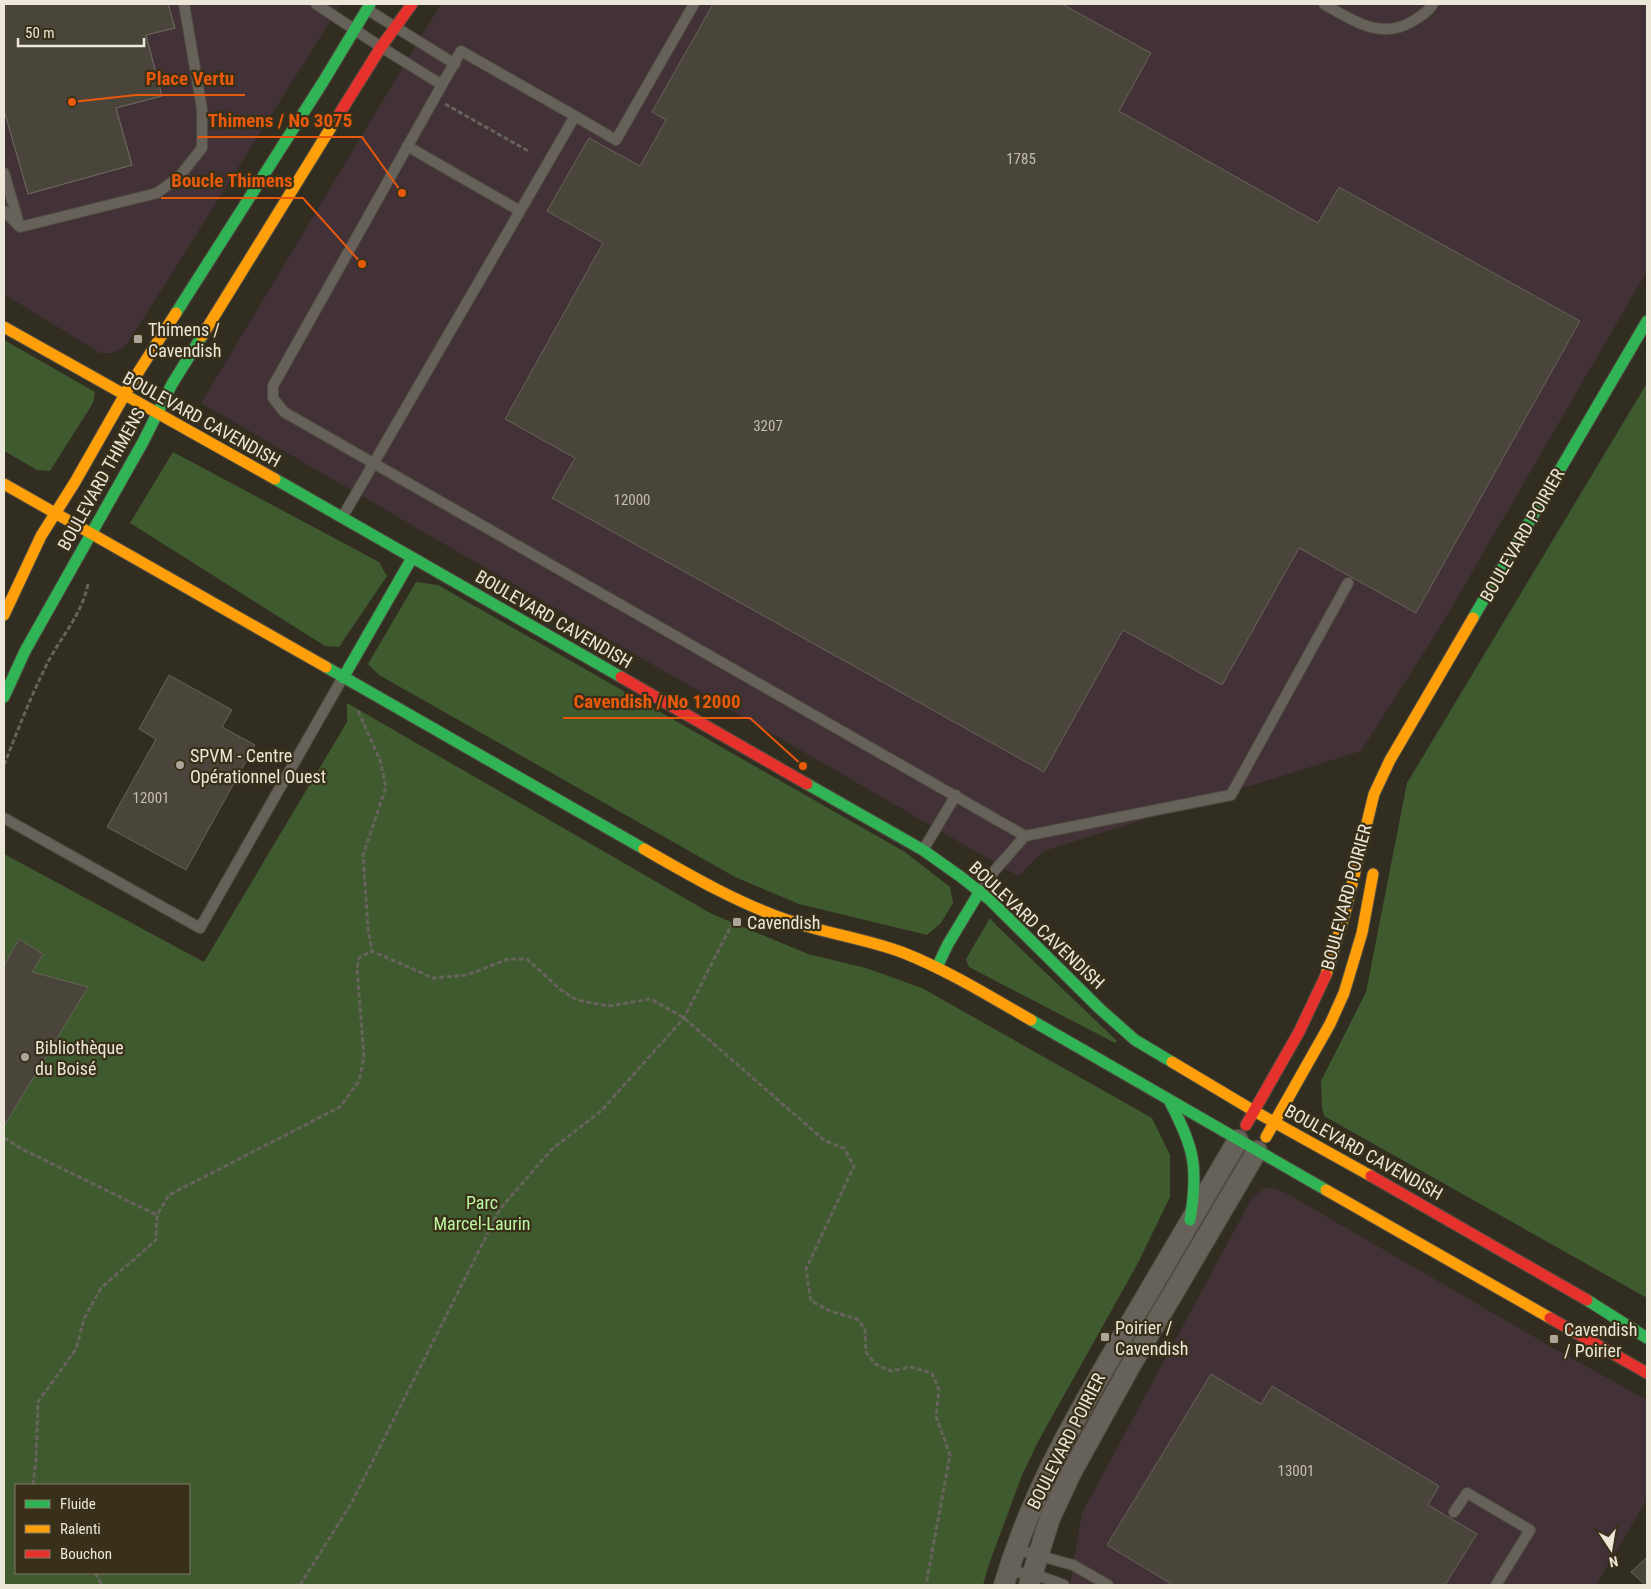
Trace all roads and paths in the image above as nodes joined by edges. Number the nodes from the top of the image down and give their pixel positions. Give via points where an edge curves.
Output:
1 (184, 4) edge
2 (316, 4) edge
3 (412, 4) edge
4 (694, 4) edge
5 (1324, 4) edge
6 (1433, 4) edge
7 (365, 6) edge
8 (394, 26) junction
9 (355, 30) junction
10 (381, 47) junction
11 (454, 64) junction
12 (442, 84) junction
13 (444, 104) dead end
14 (575, 116) junction
15 (407, 146) junction
16 (530, 152) dead end
17 (4, 173) edge
18 (4, 211) edge
19 (520, 211) junction
20 (20, 227) junction
21 (1647, 321) edge
22 (4, 327) edge
23 (124, 396) junction
24 (158, 414) junction
25 (375, 463) junction
26 (4, 484) edge
27 (56, 514) junction
28 (342, 519) junction
29 (90, 533) junction
30 (412, 558) junction
31 (88, 582) dead end
32 (1348, 583) dead end
33 (4, 615) edge
34 (343, 678) junction
35 (4, 697) edge
36 (357, 710) dead end
37 (4, 765) edge
38 (956, 795) junction
39 (4, 818) edge
40 (1026, 836) junction
41 (923, 850) junction
42 (1375, 859) dead end
43 (980, 891) junction
44 (735, 917) dead end
45 (372, 951) junction
46 (938, 967) junction
47 (684, 1018) junction
48 (1169, 1100) junction
49 (1254, 1111) junction
50 (1274, 1122) junction
51 (4, 1138) edge
52 (1238, 1140) junction
53 (1257, 1151) junction
54 (157, 1215) junction
55 (1190, 1220) junction
56 (1647, 1338) edge
57 (1647, 1373) edge
58 (33, 1484) edge
59 (1454, 1512) dead end
60 (1015, 1549) junction
61 (1038, 1555) junction
62 (96, 1574) edge
63 (1006, 1578) edge
64 (1031, 1580) edge
65 (102, 1585) edge
66 (300, 1585) edge
67 (926, 1585) edge
68 (1064, 1585) edge
69 (1108, 1585) edge
70 (1496, 1585) edge

1 - 20 lane via 202,109 202,148 179,177 157,192
2 - 9 lane
3 - 8 main road, BOULEVARD THIMENS
4 - 14 lane via 616,140
5 - 6 lane via 1362,25 1384,30 1405,26 1429,11
7 - 8 lane
7 - 9 main road, BOULEVARD THIMENS
8 - 10 main road, BOULEVARD THIMENS
8 - 11 lane
9 - 10 lane
9 - 23 main road, BOULEVARD THIMENS
10 - 12 lane
10 - 24 main road, BOULEVARD THIMENS via 172,384
11 - 12 lane
11 - 14 lane via 462,51
12 - 15 lane
13 - 16 path
14 - 19 lane
15 - 19 lane
15 - 25 lane via 273,386 273,398 284,412
17 - 20 lane
18 - 20 lane
19 - 25 lane
21 - 49 main road, BOULEVARD POIRIER via 1390,760 1370,809 1347,908 1325,976 1303,1025
22 - 23 main road, BOULEVARD CAVENDISH
23 - 24 main road, BOULEVARD CAVENDISH
23 - 27 main road, BOULEVARD THIMENS
24 - 28 main road, BOULEVARD CAVENDISH
24 - 29 main road, BOULEVARD THIMENS
25 - 28 lane
25 - 38 lane
26 - 27 main road
27 - 29 main road
27 - 33 main road, BOULEVARD THIMENS via 37,544
28 - 30 main road, BOULEVARD CAVENDISH
29 - 34 main road
29 - 35 main road, BOULEVARD THIMENS via 25,651
30 - 34 main road
30 - 41 main road, BOULEVARD CAVENDISH
31 - 37 path via 80,608 39,681
32 - 40 lane via 1232,795
34 - 39 lane via 200,928
34 - 46 main road via 734,898 793,922 874,943
36 - 45 path via 380,760 386,787 363,855
38 - 40 lane
38 - 41 lane
40 - 43 lane
41 - 43 main road, BOULEVARD CAVENDISH
42 - 50 main road, BOULEVARD POIRIER via 1362,933 1344,993
43 - 46 main road
43 - 49 main road, BOULEVARD CAVENDISH via 1129,1035
44 - 47 path
45 - 47 path via 433,978 467,975 508,959 527,959 577,1000 608,1006 651,999
45 - 54 path via 359,958 357,969 364,1057 358,1081 340,1107 169,1195
46 - 48 main road
47 - 66 path via 601,1111 552,1148 500,1209 351,1504
47 - 67 path via 825,1141 844,1148 854,1166 806,1269 807,1284 811,1301 857,1319 865,1329 866,1352 875,1364 891,1371 910,1367 932,1373 939,1390 936,1416 950,1455
48 - 52 main road
48 - 55 main road via 1187,1134 1194,1158 1195,1186
49 - 50 main road, BOULEVARD CAVENDISH
49 - 52 main road, BOULEVARD POIRIER
50 - 53 main road, BOULEVARD POIRIER
50 - 56 main road, BOULEVARD CAVENDISH via 1576,1292 1595,1311
51 - 54 path
52 - 53 main road
52 - 55 street, BOULEVARD POIRIER
53 - 57 main road via 1583,1332
53 - 61 street, BOULEVARD POIRIER via 1090,1436 1054,1509
54 - 58 path via 156,1240 101,1288 84,1319 76,1349 38,1402
55 - 60 street, BOULEVARD POIRIER via 1061,1443
59 - 70 lane via 1466,1494 1530,1530
60 - 61 lane
60 - 63 street, BOULEVARD POIRIER
61 - 64 street, BOULEVARD POIRIER
61 - 69 lane via 1073,1565
62 - 65 path
63 - 64 lane
64 - 68 lane

